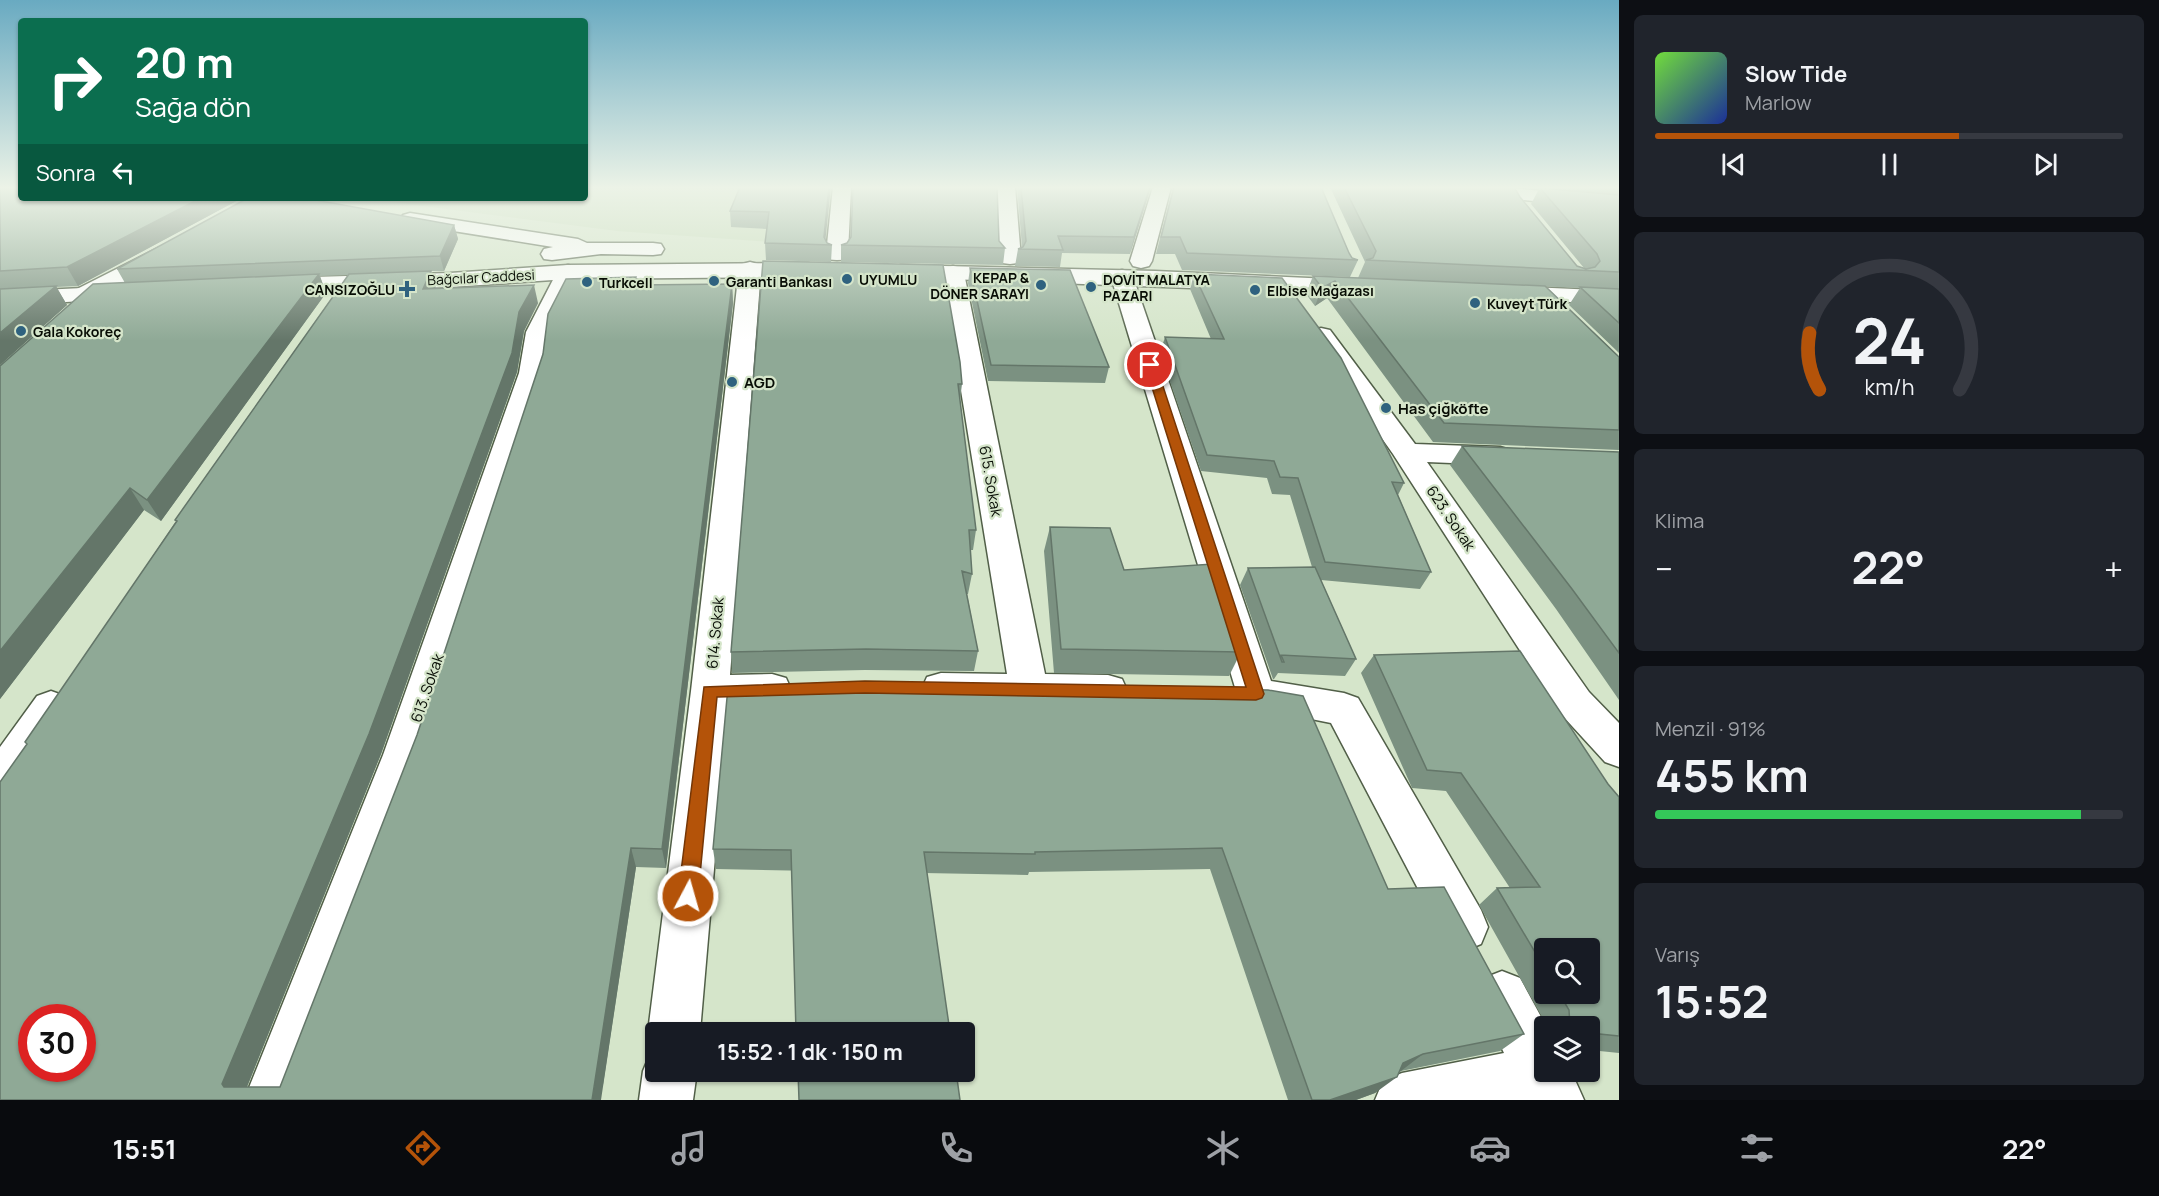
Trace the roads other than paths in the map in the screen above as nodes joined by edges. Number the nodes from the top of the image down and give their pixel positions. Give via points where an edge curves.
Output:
1 (538, 238) edge
2 (838, 238) edge
3 (1009, 238) edge
4 (1143, 238) edge
5 (177, 244) edge
6 (601, 248) junction
7 (672, 250) dead end
8 (695, 250) dead end
9 (837, 254) junction
10 (1010, 258) junction
11 (750, 269) junction
12 (1132, 269) junction
13 (568, 272) junction
14 (953, 273) junction
15 (1619, 280) edge
16 (348, 283) junction
17 (1284, 284) junction
18 (279, 285) junction
19 (256, 286) edge
20 (142, 292) edge
21 (89, 295) junction
22 (1542, 295) junction
23 (1619, 298) edge
24 (0, 299) edge
25 (327, 312) edge
26 (70, 319) edge
27 (1568, 320) edge
28 (1406, 452) junction
29 (1524, 457) edge
30 (68, 683) edge
31 (900, 687) edge
32 (1029, 688) junction
33 (806, 689) edge
34 (710, 691) junction
35 (1149, 691) edge
36 (1619, 750) edge
37 (0, 781) edge
38 (675, 1022) edge
39 (668, 1082) edge
40 (1550, 1086) edge
41 (271, 1100) edge
42 (666, 1100) edge
43 (1402, 1100) edge

1 - 6 street
2 - 9 street
3 - 10 street
4 - 12 street
5 - 21 street
6 - 7 street, Bağcılar Caddesi
6 - 18 street, Bağcılar Caddesi
8 - 9 street, Bağcılar Caddesi
9 - 10 street, Bağcılar Caddesi
10 - 12 street, Bağcılar Caddesi
11 - 13 street, Bağcılar Caddesi
11 - 14 street, Bağcılar Caddesi
11 - 34 street, 614. Sokak
12 - 14 street, Bağcılar Caddesi
12 - 17 street, Bağcılar Caddesi
12 - 17 street, Bağcılar Caddesi via 1370,278
12 - 40 street via 1238,693 1344,709
13 - 16 street, Bağcılar Caddesi
13 - 41 street, 613. Sokak via 538,333 532,373 404,755
14 - 32 street, 615. Sokak
15 - 22 street via 1492,283
16 - 18 street, Bağcılar Caddesi
16 - 25 street
17 - 28 street, 623. Sokak
18 - 19 street, Bağcılar Caddesi
20 - 21 street
21 - 24 street
21 - 26 street
22 - 23 street
22 - 27 street
28 - 29 street
28 - 36 street, 623. Sokak via 1575,703
30 - 37 street
31 - 32 street
32 - 35 street
33 - 34 street
34 - 38 street, 614. Sokak
39 - 42 street
40 - 43 street

